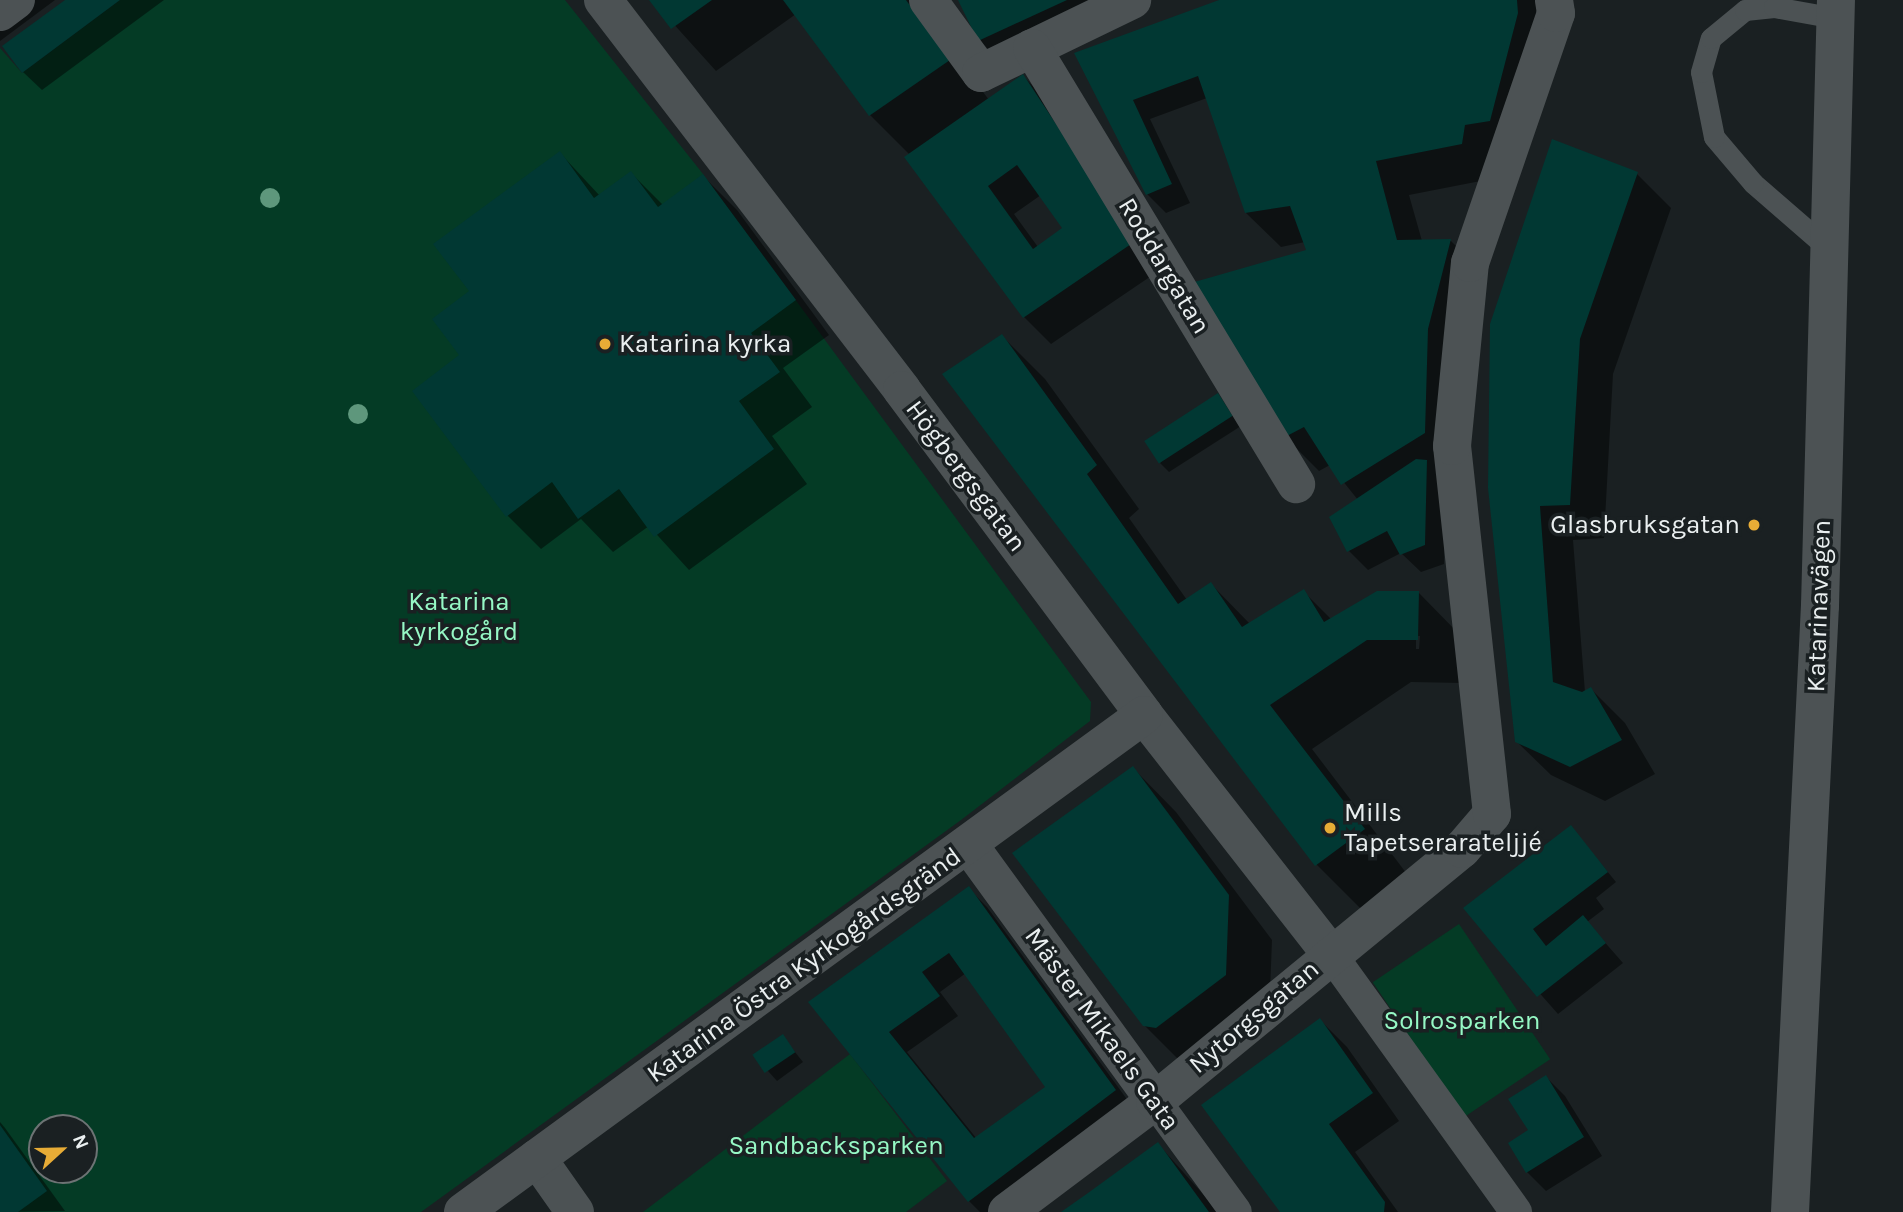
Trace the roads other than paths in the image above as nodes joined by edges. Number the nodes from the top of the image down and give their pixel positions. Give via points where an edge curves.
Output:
1 (16, 0) edge
2 (603, 0) edge
3 (928, 0) edge
4 (1132, 0) edge
5 (1555, 6) edge
6 (1836, 9) edge
7 (0, 12) edge
8 (1032, 48) junction
9 (1830, 250) junction
10 (1296, 485) dead end
11 (1143, 715) junction
12 (969, 845) junction
13 (1330, 953) junction
14 (1155, 1101) junction
15 (537, 1158) junction
16 (463, 1212) edge
17 (575, 1212) edge
18 (1007, 1212) edge
19 (1236, 1212) edge
20 (1516, 1212) edge
21 (1790, 1212) edge

1 - 7 street
2 - 11 street, Högbergsgatan via 902,390
3 - 8 street via 981,73
4 - 8 street
5 - 13 street, Nytorgsgatan via 1470,263 1452,446 1493,814 1462,849
6 - 9 street, Katarinavägen
6 - 9 lane via 1745,10 1711,38 1701,72 1714,137 1753,183
8 - 10 street, Roddargatan
9 - 21 street, Katarinavägen via 1820,606
11 - 12 street, Katarina Östra Kyrkogårdsgränd
11 - 13 street, Högbergsgatan
12 - 14 street, Mäster Mikaels Gata
12 - 15 street, Katarina Östra Kyrkogårdsgränd
13 - 14 street, Nytorgsgatan
13 - 20 street
14 - 18 street, Nytorgsgatan
14 - 19 street, Mäster Mikaels Gata
15 - 16 street, Katarina Östra Kyrkogårdsgränd
15 - 17 street

